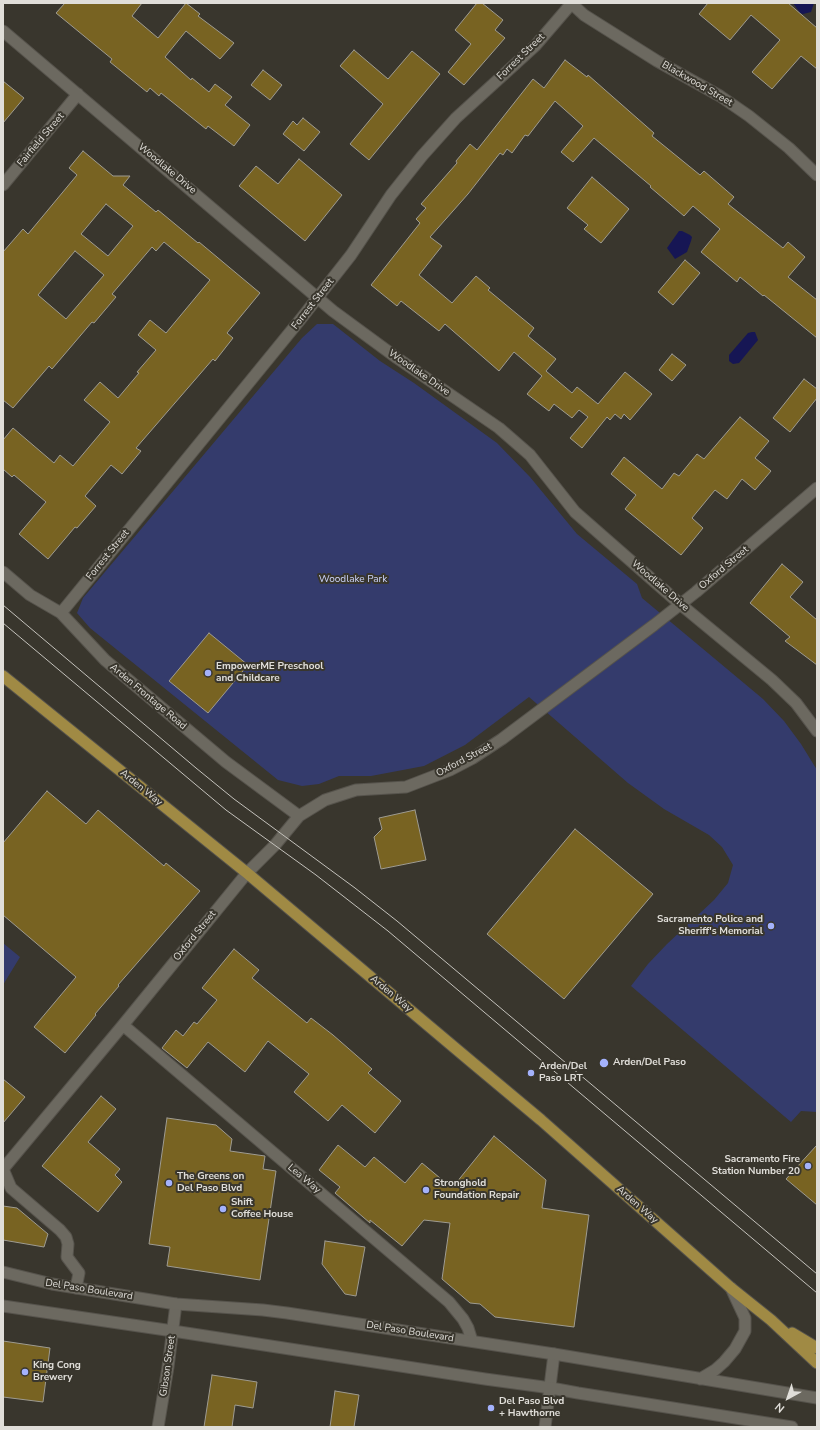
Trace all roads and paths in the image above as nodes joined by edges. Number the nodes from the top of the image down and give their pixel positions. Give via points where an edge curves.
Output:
1 (572, 3) edge
2 (3, 31) edge
3 (78, 94) junction
4 (817, 175) edge
5 (3, 185) edge
6 (317, 298) junction
7 (817, 488) edge
8 (3, 572) edge
9 (680, 604) junction
10 (61, 613) junction
11 (3, 676) edge
12 (817, 731) edge
13 (299, 816) junction
14 (247, 873) junction
15 (123, 1026) junction
16 (3, 1169) edge
17 (3, 1272) edge
18 (76, 1288) junction
19 (731, 1288) junction
20 (176, 1304) junction
21 (3, 1306) edge
22 (771, 1320) junction
23 (173, 1331) junction
24 (472, 1342) junction
25 (817, 1348) edge
26 (554, 1354) junction
27 (817, 1363) edge
28 (700, 1379) junction
29 (551, 1388) junction
30 (817, 1398) edge
31 (158, 1427) edge
32 (545, 1427) edge
33 (792, 1427) edge

1 - 4 street, Blackwood Street via 584,15 749,116 789,148
1 - 6 street, Forrest Street via 535,46 456,118 427,151 391,195 351,255
2 - 3 street, Woodlake Drive
3 - 5 street, Fairfield Street
3 - 6 street, Woodlake Drive
6 - 9 street, Woodlake Drive via 397,358 499,428 530,456 575,512
6 - 10 street, Forrest Street
7 - 9 street, Oxford Street
8 - 10 street, Arden Frontage Road via 30,595
9 - 12 street, Woodlake Drive via 772,680 796,703
9 - 13 street, Oxford Street via 502,739 472,758 450,770 406,787 356,790 325,800
10 - 13 street, Arden Frontage Road via 105,660 214,752
11 - 14 main road, Arden Way
13 - 14 street, Oxford Street
14 - 15 street, Oxford Street
14 - 19 main road, Arden Way via 541,1120
15 - 16 street, Oxford Street
15 - 24 street, Lea Way via 449,1302 463,1319
16 - 18 street via 11,1188 66,1237 67,1257 79,1273
17 - 18 street, Del Paso Boulevard
18 - 20 street, Del Paso Boulevard
19 - 22 main road, Arden Way
19 - 28 street via 745,1318 745,1331 724,1362
20 - 23 street, Gibson Street
20 - 24 street, Del Paso Boulevard via 263,1310
21 - 23 street
22 - 25 main road, Arden Way
22 - 27 main road, Arden Way
23 - 29 street
23 - 31 street, Gibson Street
24 - 26 street, Del Paso Boulevard
26 - 28 street, Del Paso Boulevard
26 - 29 street
28 - 30 street, Del Paso Boulevard
29 - 32 street
29 - 33 street

